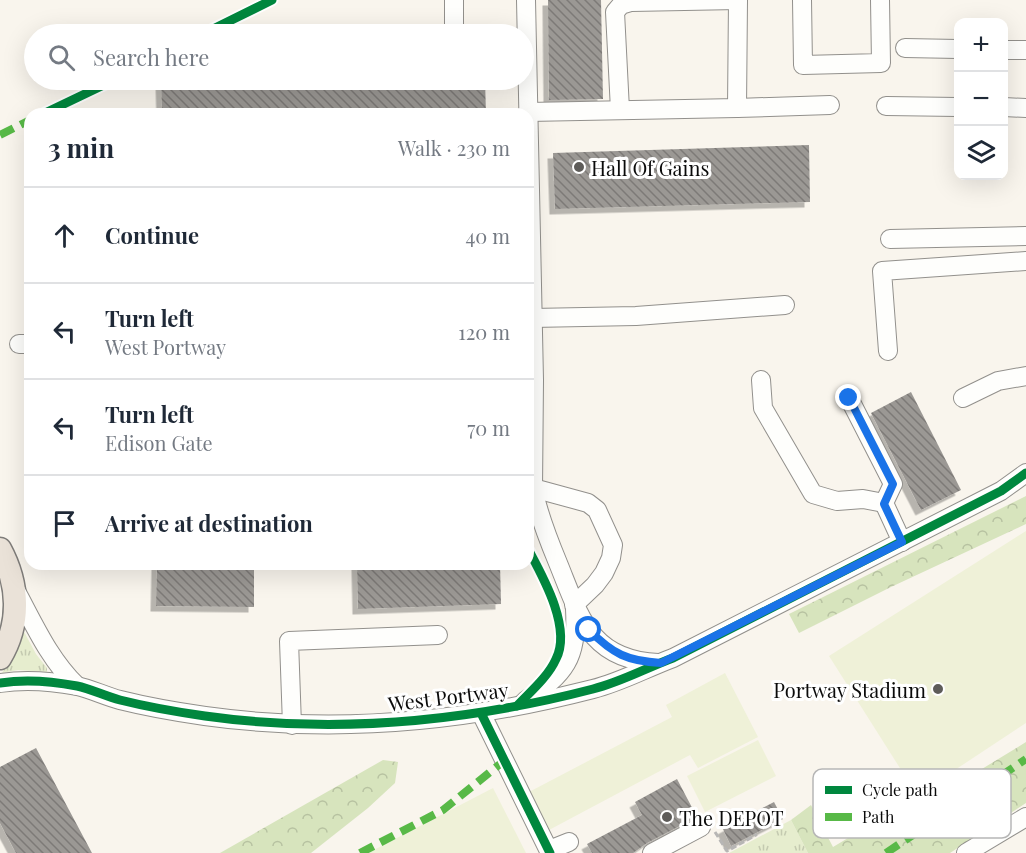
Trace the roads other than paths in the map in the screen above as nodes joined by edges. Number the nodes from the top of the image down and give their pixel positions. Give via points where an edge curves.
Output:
1 (454, 0) edge
2 (526, 0) edge
3 (738, 0) edge
4 (802, 0) edge
5 (880, 0) edge
6 (454, 24) edge
7 (526, 24) edge
8 (905, 48) dead end
9 (954, 49) edge
10 (1008, 50) edge
11 (1026, 50) edge
12 (528, 90) edge
13 (830, 105) dead end
14 (886, 106) dead end
15 (954, 107) edge
16 (528, 108) edge
17 (737, 108) junction
18 (1008, 108) edge
19 (1026, 108) edge
20 (620, 110) junction
21 (534, 112) edge
22 (1026, 236) edge
23 (890, 239) dead end
24 (1026, 261) edge
25 (785, 305) dead end
26 (534, 318) edge
27 (888, 351) dead end
28 (1026, 376) edge
29 (761, 380) dead end
30 (849, 398) dead end
31 (963, 398) dead end
32 (1026, 473) edge
33 (534, 488) edge
34 (534, 492) edge
35 (884, 504) junction
36 (902, 542) junction
37 (0, 549) edge
38 (15, 589) junction
39 (574, 607) junction
40 (438, 635) dead end
41 (0, 658) edge
42 (661, 663) junction
43 (0, 683) edge
44 (77, 686) junction
45 (517, 706) junction
46 (480, 713) junction
47 (292, 725) junction
48 (1026, 817) edge
49 (701, 826) road end
50 (1011, 826) edge
51 (991, 838) edge
52 (569, 842) dead end
53 (549, 852) edge
54 (652, 853) edge
55 (966, 853) edge

1 - 6 street
2 - 7 street
3 - 17 street
3 - 20 street via 621,5 615,12
4 - 5 street via 804,65 881,63
8 - 9 street
10 - 11 street
12 - 16 street
13 - 17 street
14 - 15 street
17 - 20 street
18 - 19 street
20 - 21 street
22 - 23 street
24 - 27 street via 882,271
25 - 26 street via 636,316
28 - 31 street via 998,381
29 - 35 street via 763,408 813,494 837,501 863,499
30 - 35 street via 893,484
32 - 36 street, West Portway via 1001,491
33 - 39 street via 588,503 597,510 614,545 604,573
34 - 39 street
35 - 36 street
36 - 42 street, West Portway
37 - 38 main road
38 - 41 main road via 14,620
38 - 44 street via 45,645
39 - 42 street via 589,630 612,652 633,660
39 - 45 street via 576,641 568,661 548,684
40 - 47 street via 289,641
42 - 45 street, West Portway via 593,689
43 - 44 street, West Portway via 29,680
44 - 47 street, West Portway via 145,706
45 - 46 street, West Portway
46 - 47 street, West Portway via 388,723
46 - 53 street
48 - 50 street
49 - 54 street
51 - 55 street
52 - 53 street

